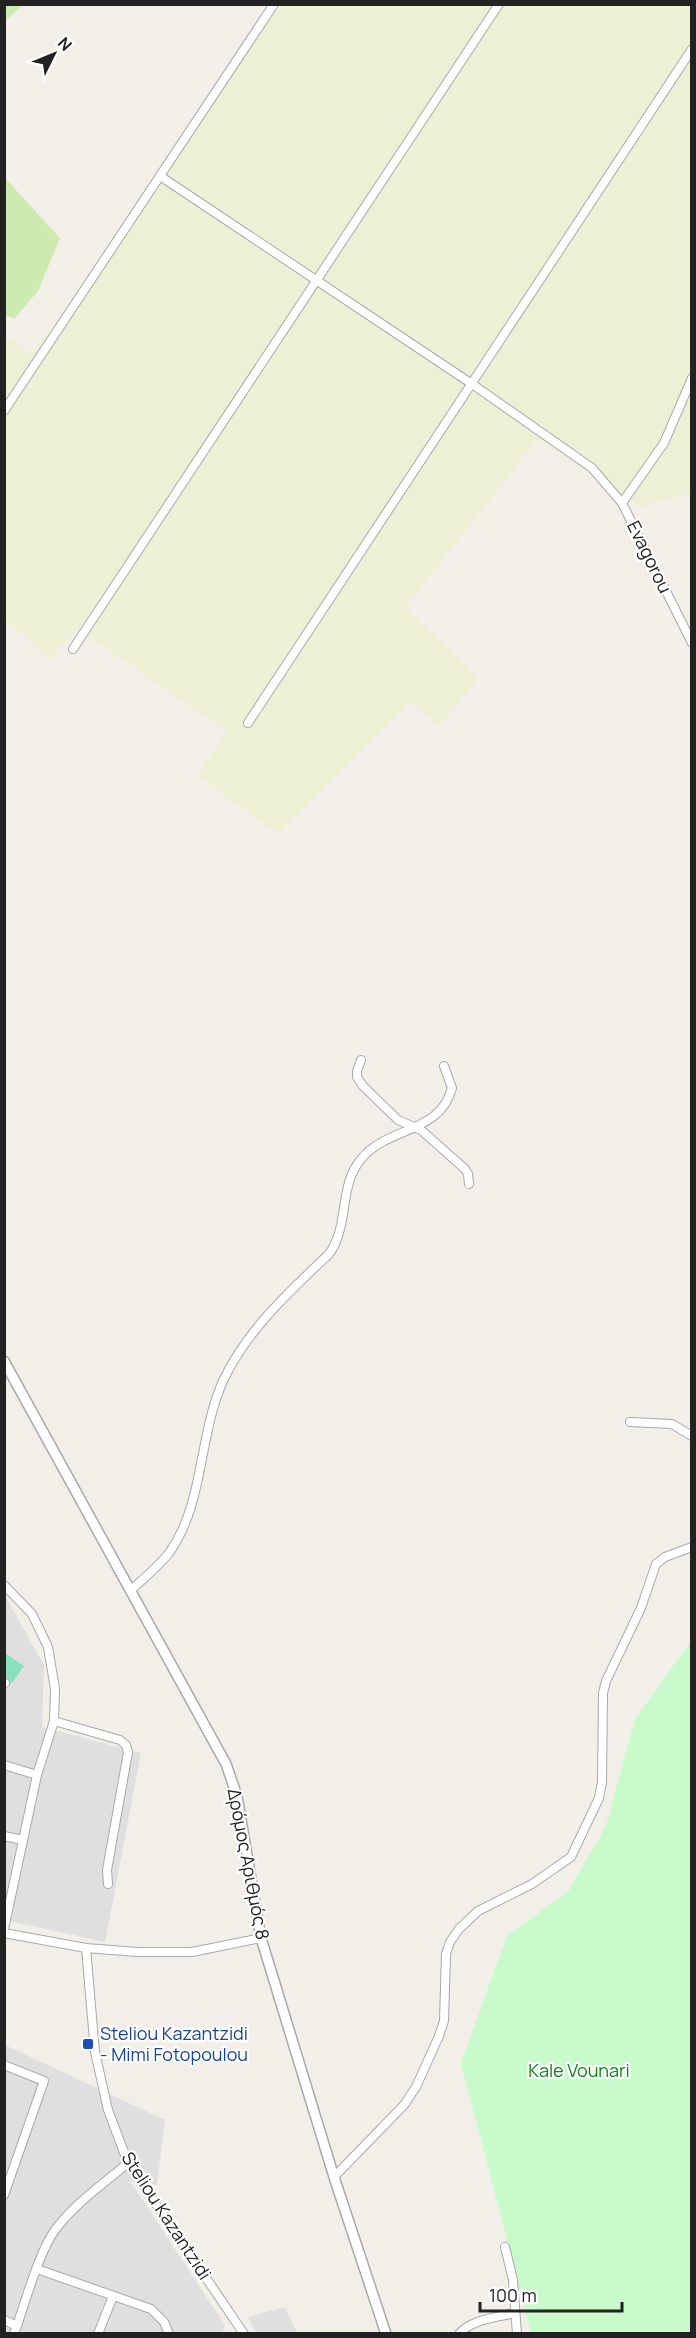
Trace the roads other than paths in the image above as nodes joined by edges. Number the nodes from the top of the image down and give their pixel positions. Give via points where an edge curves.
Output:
1 (274, 4) edge
2 (499, 4) edge
3 (692, 50) edge
4 (160, 176) junction
5 (316, 282) junction
6 (692, 378) edge
7 (472, 384) junction
8 (4, 411) edge
9 (622, 503) junction
10 (692, 643) edge
11 (72, 649) dead end
12 (248, 723) dead end
13 (362, 1060) dead end
14 (444, 1066) dead end
15 (417, 1128) junction
16 (469, 1184) dead end
17 (4, 1361) edge
18 (630, 1422) dead end
19 (692, 1436) edge
20 (692, 1547) edge
21 (4, 1585) edge
22 (130, 1591) junction
23 (54, 1721) junction
24 (4, 1765) edge
25 (37, 1775) junction
26 (4, 1836) edge
27 (23, 1840) junction
28 (108, 1884) dead end
29 (4, 1931) edge
30 (261, 1938) junction
31 (87, 1948) junction
32 (4, 2065) edge
33 (128, 2163) junction
34 (334, 2177) junction
35 (4, 2194) edge
36 (505, 2247) dead end
37 (37, 2269) junction
38 (113, 2296) junction
39 (514, 2313) junction
40 (4, 2320) edge
41 (15, 2330) edge
42 (98, 2334) edge
43 (169, 2334) edge
44 (244, 2334) edge
45 (386, 2334) edge
46 (459, 2334) edge
47 (517, 2334) edge

1 - 4 street
2 - 5 street
3 - 7 street
4 - 5 street, Evagorou
4 - 8 street
5 - 7 street, Evagorou
5 - 11 street
6 - 9 street via 664,443
7 - 9 street, Evagorou via 592,468
7 - 12 street
9 - 10 street, Evagorou
13 - 15 street via 357,1077 363,1086 398,1120
14 - 15 street via 453,1088 450,1095 428,1122
15 - 16 street via 465,1169
15 - 22 street via 388,1137 360,1160 346,1189 336,1243 268,1314 234,1361 217,1397 191,1506 179,1537 163,1560
17 - 22 street, Δρόμος Αριθμός 8
18 - 19 street via 672,1424
20 - 34 street via 656,1564 641,1608 606,1680 599,1798 571,1857 532,1884 478,1911 459,1929 446,1954 444,2021 416,2087 404,2105
21 - 23 street via 32,1614 48,1647 55,1689
22 - 30 street, Δρόμος Αριθμός 8 via 226,1764 237,1796
23 - 25 street
23 - 28 street via 126,1745
24 - 25 street
25 - 27 street
26 - 27 street
27 - 29 street
29 - 31 street
30 - 31 street via 192,1952
30 - 34 street, Δρόμος Αριθμός 8
31 - 33 street, Steliou Kazantzidi via 95,2052 108,2110
32 - 35 street via 44,2081
33 - 37 street via 54,2231
33 - 44 street, Steliou Kazantzidi
34 - 45 street, Δρόμος Αριθμός 8
36 - 39 street via 513,2280
37 - 38 street
37 - 41 street
38 - 42 street
38 - 43 street via 151,2309
39 - 46 street via 476,2323
39 - 47 street
40 - 41 street

